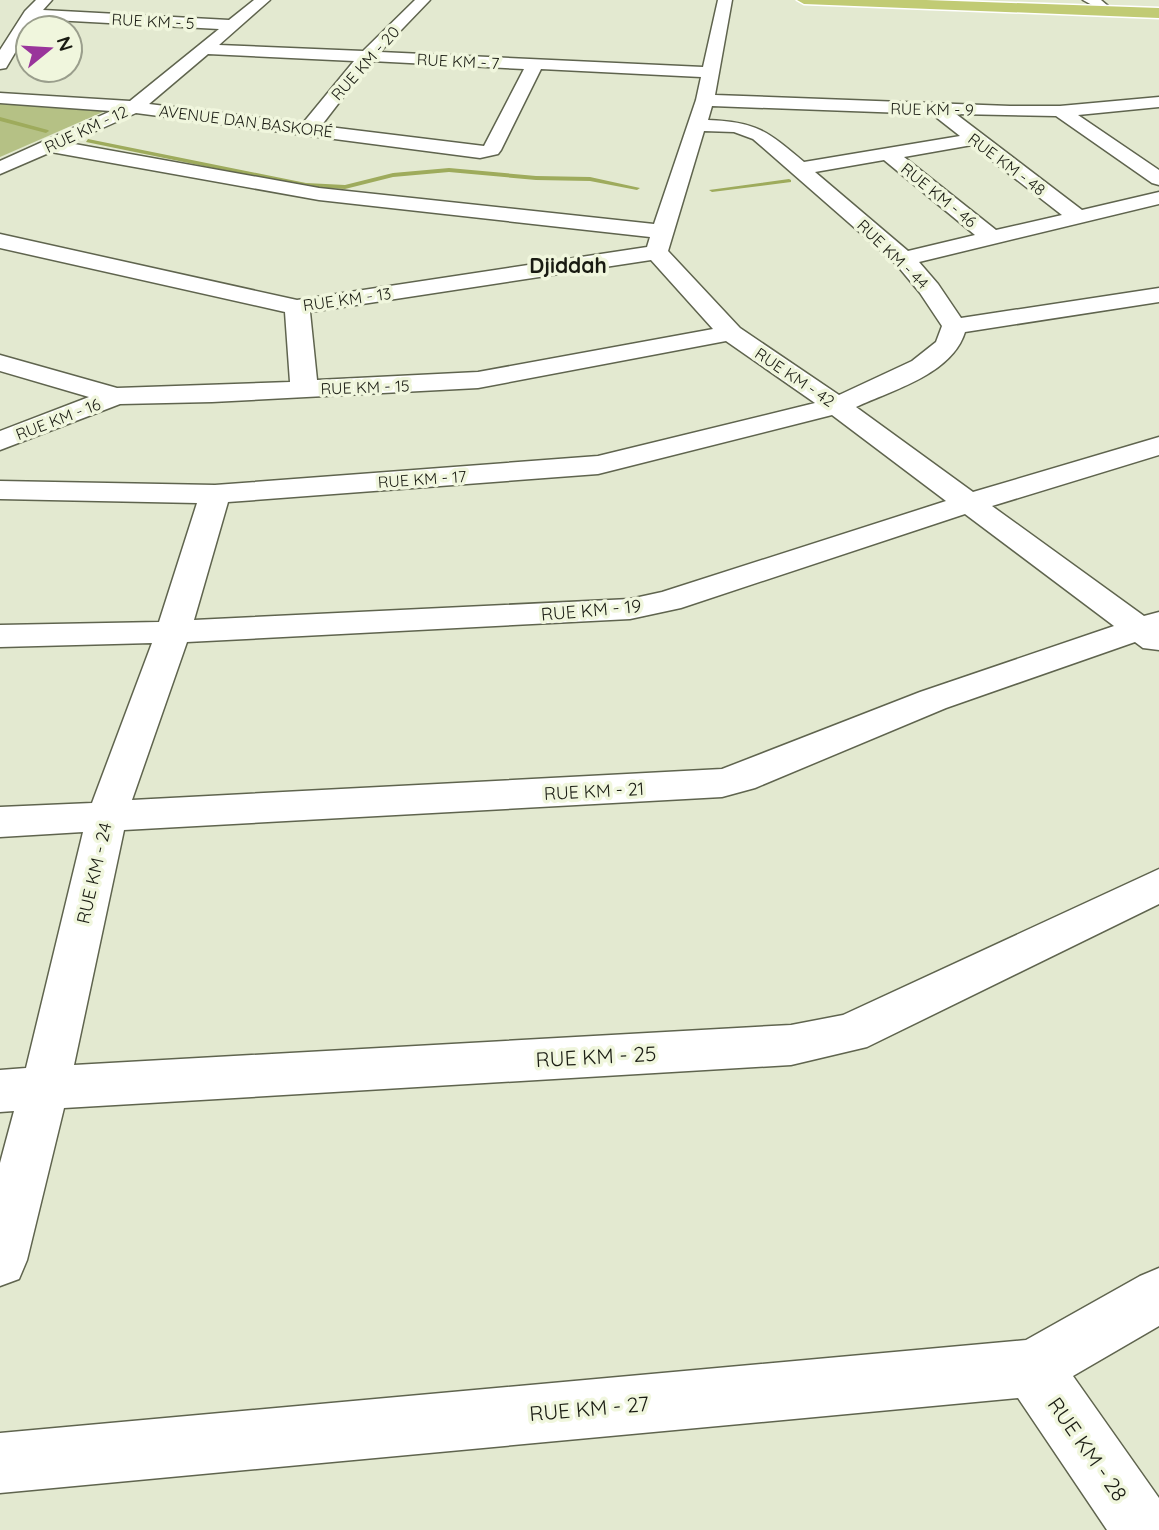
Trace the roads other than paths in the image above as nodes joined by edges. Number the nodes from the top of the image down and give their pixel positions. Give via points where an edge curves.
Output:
1 (45, 0) edge
2 (263, 0) edge
3 (423, 0) edge
4 (725, 0) edge
5 (804, 0) edge
6 (938, 0) edge
7 (1096, 3) edge
8 (1159, 7) edge
9 (1159, 13) edge
10 (31, 14) edge
11 (84, 18) edge
12 (235, 25) junction
13 (14, 41) edge
14 (206, 49) junction
15 (366, 56) junction
16 (0, 64) edge
17 (535, 64) junction
18 (710, 72) junction
19 (0, 98) edge
20 (705, 100) junction
21 (1159, 102) edge
22 (134, 107) junction
23 (937, 109) junction
24 (1060, 111) junction
25 (698, 125) junction
26 (309, 128) junction
27 (973, 139) junction
28 (51, 146) junction
29 (887, 153) junction
30 (0, 168) edge
31 (800, 169) junction
32 (1159, 179) edge
33 (1159, 198) edge
34 (1078, 217) junction
35 (991, 237) junction
36 (0, 241) edge
37 (659, 242) junction
38 (904, 260) junction
39 (1159, 295) edge
40 (297, 307) junction
41 (954, 326) junction
42 (731, 333) junction
43 (0, 363) edge
44 (304, 389) junction
45 (116, 396) junction
46 (837, 406) junction
47 (0, 442) edge
48 (1159, 446) edge
49 (0, 490) edge
50 (215, 494) junction
51 (969, 503) junction
52 (173, 632) junction
53 (1153, 632) edge
54 (0, 636) edge
55 (107, 816) junction
56 (0, 822) edge
57 (1159, 885) edge
58 (45, 1088) junction
59 (0, 1091) edge
60 (0, 1260) edge
61 (1159, 1295) edge
62 (1032, 1368) junction
63 (0, 1463) edge
64 (1144, 1530) edge

1 - 10 street
2 - 12 street, RUE KM - 12
3 - 15 street, RUE KM - 20
4 - 18 street
5 - 9 main road
6 - 7 main road
7 - 8 main road
11 - 12 street, RUE KM - 5
12 - 14 street, RUE KM - 12
13 - 16 street
14 - 15 street, RUE KM - 7
14 - 22 street, RUE KM - 12
15 - 17 street, RUE KM - 7
15 - 26 street, RUE KM - 20
17 - 18 street, RUE KM - 7
17 - 26 street, AVENUE DAN BASKORÉ via 491,150
18 - 20 street
19 - 22 street, AVENUE DAN BASKORÉ
20 - 23 street, RUE KM - 9
20 - 25 street
21 - 24 street, RUE KM - 9
22 - 26 street, AVENUE DAN BASKORÉ
22 - 28 street, RUE KM - 12
23 - 24 street, RUE KM - 9
23 - 27 street, RUE KM - 48
24 - 32 street
25 - 31 street, RUE KM - 44 via 736,127 760,135
25 - 37 street
27 - 29 street
27 - 34 street, RUE KM - 48
28 - 30 street, RUE KM - 12
28 - 37 street via 319,194
29 - 31 street
29 - 35 street, RUE KM - 46
31 - 38 street, RUE KM - 44
33 - 34 street
34 - 35 street
35 - 38 street
36 - 40 street, RUE KM - 13
37 - 40 street, RUE KM - 13
37 - 42 street, RUE KM - 42
38 - 41 street, RUE KM - 44
39 - 41 street
40 - 44 street
41 - 46 street via 948,345 921,367
42 - 44 street, RUE KM - 15 via 498,378
42 - 46 street, RUE KM - 42
43 - 45 street, RUE KM - 15
44 - 45 street, RUE KM - 15
45 - 47 street, RUE KM - 16
46 - 50 street, RUE KM - 17 via 598,465
46 - 51 street, RUE KM - 42
48 - 51 street, RUE KM - 19
49 - 50 street, RUE KM - 17
50 - 52 street, RUE KM - 24
51 - 52 street, RUE KM - 19 via 669,601 630,609
51 - 53 street, RUE KM - 42
52 - 54 street, RUE KM - 19
52 - 55 street, RUE KM - 24
53 - 55 street, RUE KM - 21 via 933,701 722,783
55 - 56 street, RUE KM - 21
55 - 58 street, RUE KM - 24
57 - 58 street, RUE KM - 25 via 850,1033 821,1040
58 - 59 street, RUE KM - 25
58 - 60 street, RUE KM - 24
61 - 62 street, RUE KM - 27
62 - 63 street, RUE KM - 27
62 - 64 street, RUE KM - 28

